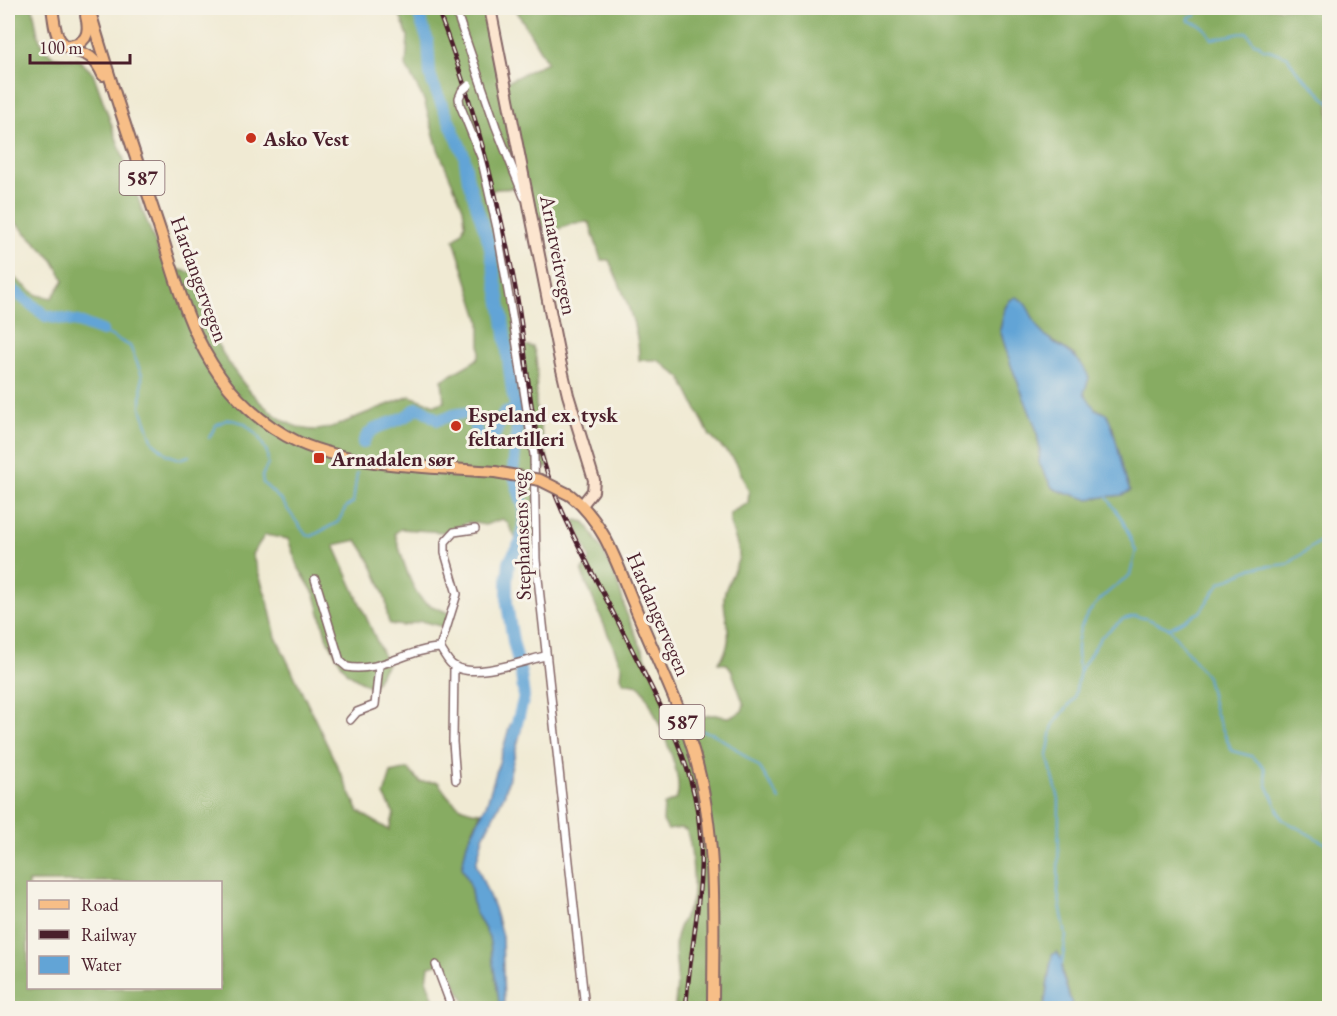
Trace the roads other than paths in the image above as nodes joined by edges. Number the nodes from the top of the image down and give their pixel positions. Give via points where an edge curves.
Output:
1 (52, 8) edge
2 (84, 8) edge
3 (89, 8) edge
4 (97, 8) edge
5 (455, 8) edge
6 (490, 8) edge
7 (66, 46) junction
8 (479, 77) junction
9 (127, 130) junction
10 (139, 168) junction
11 (529, 208) junction
12 (582, 505) junction
13 (475, 529) dead end
14 (315, 579) dead end
15 (440, 648) junction
16 (545, 656) junction
17 (379, 666) junction
18 (454, 666) junction
19 (350, 720) dead end
20 (456, 780) dead end
21 (436, 965) dead end
22 (452, 1008) edge
23 (585, 1008) edge
24 (713, 1008) edge

1 - 7 main road via 58,36
2 - 7 main road via 86,37 78,45
3 - 9 main road, Hardangervegen / 587
4 - 9 main road, 587 via 123,101
5 - 8 street
6 - 11 main road, Arnatveitvegen
7 - 10 main road, 587 via 91,56 100,67
8 - 11 street
8 - 16 street, Stephansens veg, bridge via 459,98 480,157 497,228 534,455 536,560
9 - 10 main road, Hardangervegen / 587
10 - 12 main road, Hardangervegen / 587, bridge via 202,346 224,383 258,417 298,441 336,455 540,480
11 - 12 main road, Arnatveitvegen via 566,387 594,480 593,490
12 - 24 main road, Hardangervegen / 587 via 612,552 697,763 712,875
13 - 15 street via 454,532 445,542 457,594
14 - 17 street via 340,661 350,668
15 - 17 street
15 - 18 street
16 - 18 street via 474,671
16 - 23 street, Stephansens veg
17 - 19 street via 375,705 357,712
18 - 20 street
21 - 22 street

